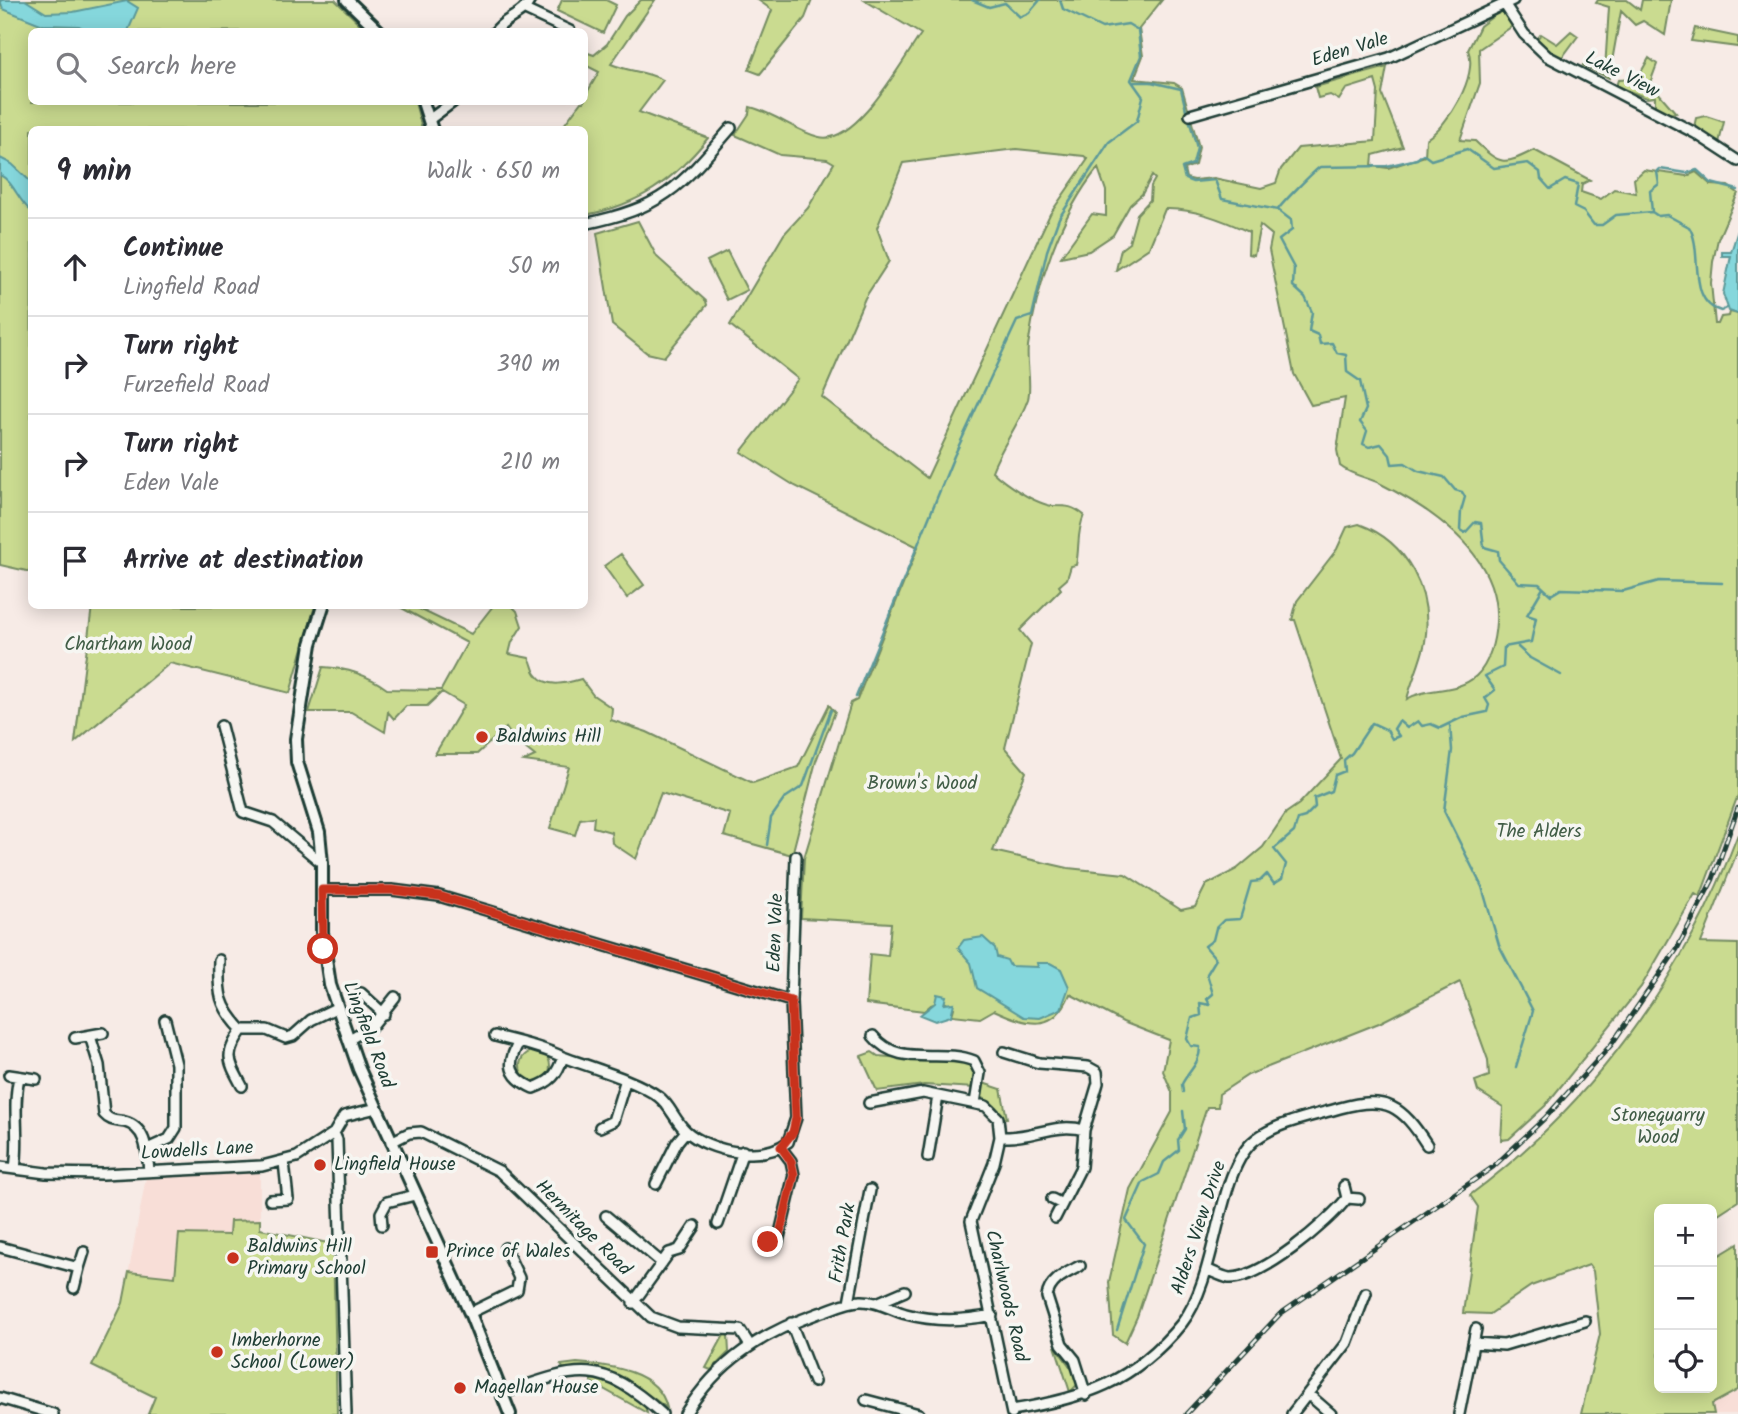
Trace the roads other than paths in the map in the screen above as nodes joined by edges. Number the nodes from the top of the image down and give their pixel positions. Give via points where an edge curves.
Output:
1 (347, 0) edge
2 (530, 0) edge
3 (1509, 2) edge
4 (525, 10) junction
5 (376, 28) edge
6 (497, 28) edge
7 (562, 28) edge
8 (424, 105) edge
9 (450, 105) edge
10 (1190, 115) dead end
11 (431, 124) edge
12 (731, 128) dead end
13 (1738, 161) edge
14 (588, 223) edge
15 (322, 609) edge
16 (221, 726) dead end
17 (796, 856) dead end
18 (322, 863) junction
19 (322, 890) junction
20 (219, 960) dead end
21 (361, 993) dead end
22 (395, 998) dead end
23 (791, 1001) junction
24 (336, 1009) junction
25 (384, 1014) junction
26 (164, 1020) dead end
27 (242, 1030) junction
28 (103, 1033) dead end
29 (89, 1036) junction
30 (495, 1036) dead end
31 (873, 1037) dead end
32 (75, 1038) dead end
33 (348, 1040) junction
34 (519, 1042) junction
35 (1004, 1052) dead end
36 (564, 1057) junction
37 (36, 1079) dead end
38 (625, 1082) junction
39 (242, 1086) dead end
40 (938, 1096) junction
41 (869, 1103) dead end
42 (975, 1103) junction
43 (377, 1108) junction
44 (600, 1127) dead end
45 (1084, 1130) junction
46 (686, 1131) junction
47 (334, 1133) junction
48 (1000, 1137) junction
49 (391, 1142) junction
50 (1422, 1142) dead end
51 (781, 1147) junction
52 (147, 1149) junction
53 (743, 1151) junction
54 (928, 1157) dead end
55 (284, 1162) junction
56 (0, 1167) edge
57 (15, 1168) junction
58 (149, 1171) junction
59 (656, 1184) dead end
60 (1344, 1186) dead end
61 (870, 1190) dead end
62 (415, 1195) junction
63 (1347, 1198) junction
64 (270, 1199) dead end
65 (1052, 1199) dead end
66 (1359, 1199) dead end
67 (1062, 1204) junction
68 (606, 1216) dead end
69 (1055, 1218) dead end
70 (718, 1224) dead end
71 (382, 1225) dead end
72 (695, 1226) dead end
73 (768, 1242) dead end
74 (0, 1247) edge
75 (505, 1248) dead end
76 (83, 1252) dead end
77 (662, 1263) junction
78 (1080, 1265) dead end
79 (79, 1268) junction
80 (1208, 1270) junction
81 (74, 1288) dead end
82 (905, 1291) dead end
83 (1366, 1293) dead end
84 (849, 1302) junction
85 (634, 1303) junction
86 (877, 1303) junction
87 (470, 1313) junction
88 (992, 1315) junction
89 (1586, 1321) dead end
90 (791, 1323) junction
91 (1476, 1329) dead end
92 (1473, 1343) junction
93 (749, 1344) junction
94 (814, 1382) dead end
95 (504, 1394) junction
96 (1308, 1394) junction
97 (1086, 1395) junction
98 (0, 1398) edge
99 (866, 1399) dead end
100 (652, 1410) edge
101 (1012, 1412) edge
102 (53, 1414) edge
103 (346, 1414) edge
104 (510, 1414) edge
105 (662, 1414) edge
106 (685, 1414) edge
107 (919, 1414) edge
108 (1292, 1414) edge
109 (1331, 1414) edge
110 (1459, 1414) edge

1 - 5 street
2 - 4 street
3 - 10 street, Eden Vale via 1389,58
3 - 13 street, Lake View via 1524,34 1547,56 1695,133
4 - 6 street
4 - 7 street
8 - 11 street
9 - 11 street
12 - 14 street via 662,198 634,212
15 - 18 street, Lingfield Road via 311,645 296,738 296,762 319,832
16 - 18 street via 243,812 273,821
17 - 23 street, Eden Vale
18 - 19 street, Lingfield Road
19 - 23 street via 392,890 439,896
19 - 24 street, Lingfield Road via 323,949
20 - 27 street via 218,989 225,1012
21 - 25 street
22 - 25 street
23 - 51 street, Eden Vale via 796,1118 793,1132
24 - 27 street via 286,1038 267,1030
24 - 33 street, Lingfield Road
25 - 33 street
26 - 52 street via 176,1064 176,1128 169,1139
27 - 39 street via 230,1047 229,1062
28 - 29 street
29 - 32 street
29 - 52 street via 99,1065 104,1115 137,1129
30 - 34 street
31 - 42 street via 903,1056 963,1056 974,1061 980,1073
33 - 43 street, Lingfield Road
34 - 36 street
34 - 36 street via 512,1054 512,1074 533,1088 557,1074
35 - 45 street via 1039,1063 1093,1068 1098,1083
36 - 38 street
37 - 57 street via 14,1076
38 - 44 street via 613,1122
38 - 46 street via 661,1098
40 - 41 street via 908,1093
40 - 42 street
40 - 54 street
42 - 48 street via 993,1110
43 - 47 street, Lowdells Lane via 344,1116
43 - 49 street, Lingfield Road
45 - 48 street via 1058,1126 1031,1137
45 - 67 street via 1082,1167
46 - 53 street via 711,1145
46 - 59 street
47 - 55 street, Lowdells Lane
47 - 103 street
48 - 88 street, Charlwoods Road via 971,1221
49 - 62 street, Lingfield Road
49 - 85 street, Hermitage Road via 421,1132 499,1171
50 - 80 street, Alders View Drive via 1401,1111 1372,1102 1263,1134 1248,1145 1233,1172
51 - 53 street via 759,1153
51 - 73 street via 794,1175 778,1242
52 - 58 street
53 - 70 street
55 - 58 street, Lowdells Lane
55 - 64 street via 288,1199
56 - 57 street, Lowdells Lane
57 - 58 street, Lowdells Lane via 46,1173
60 - 63 street
61 - 84 street, Frith Park
62 - 71 street via 387,1202 381,1213
62 - 87 street, Lingfield Road
63 - 66 street
63 - 80 street via 1336,1212 1257,1271 1229,1278
65 - 67 street
67 - 69 street
68 - 77 street
72 - 77 street via 679,1250
74 - 79 street
75 - 87 street via 519,1278 517,1290
76 - 79 street
77 - 85 street
78 - 97 street via 1058,1279 1047,1297
79 - 81 street
80 - 97 street, Alders View Drive via 1194,1306 1167,1339 1116,1381
82 - 86 street
83 - 96 street via 1357,1304 1347,1343
84 - 86 street
84 - 90 street
85 - 93 street, Hermitage Road via 661,1322 678,1327 740,1330
86 - 88 street via 922,1318 961,1320
87 - 95 street, Lingfield Road
88 - 101 street, Charlwoods Road
89 - 92 street via 1504,1345
90 - 93 street
90 - 94 street
91 - 92 street
92 - 110 street
93 - 106 street via 731,1357
95 - 100 street via 559,1374 587,1373 624,1382
95 - 104 street, Lingfield Road
96 - 108 street
96 - 109 street
97 - 101 street, Alders View Drive
98 - 102 street
99 - 107 street
100 - 105 street

